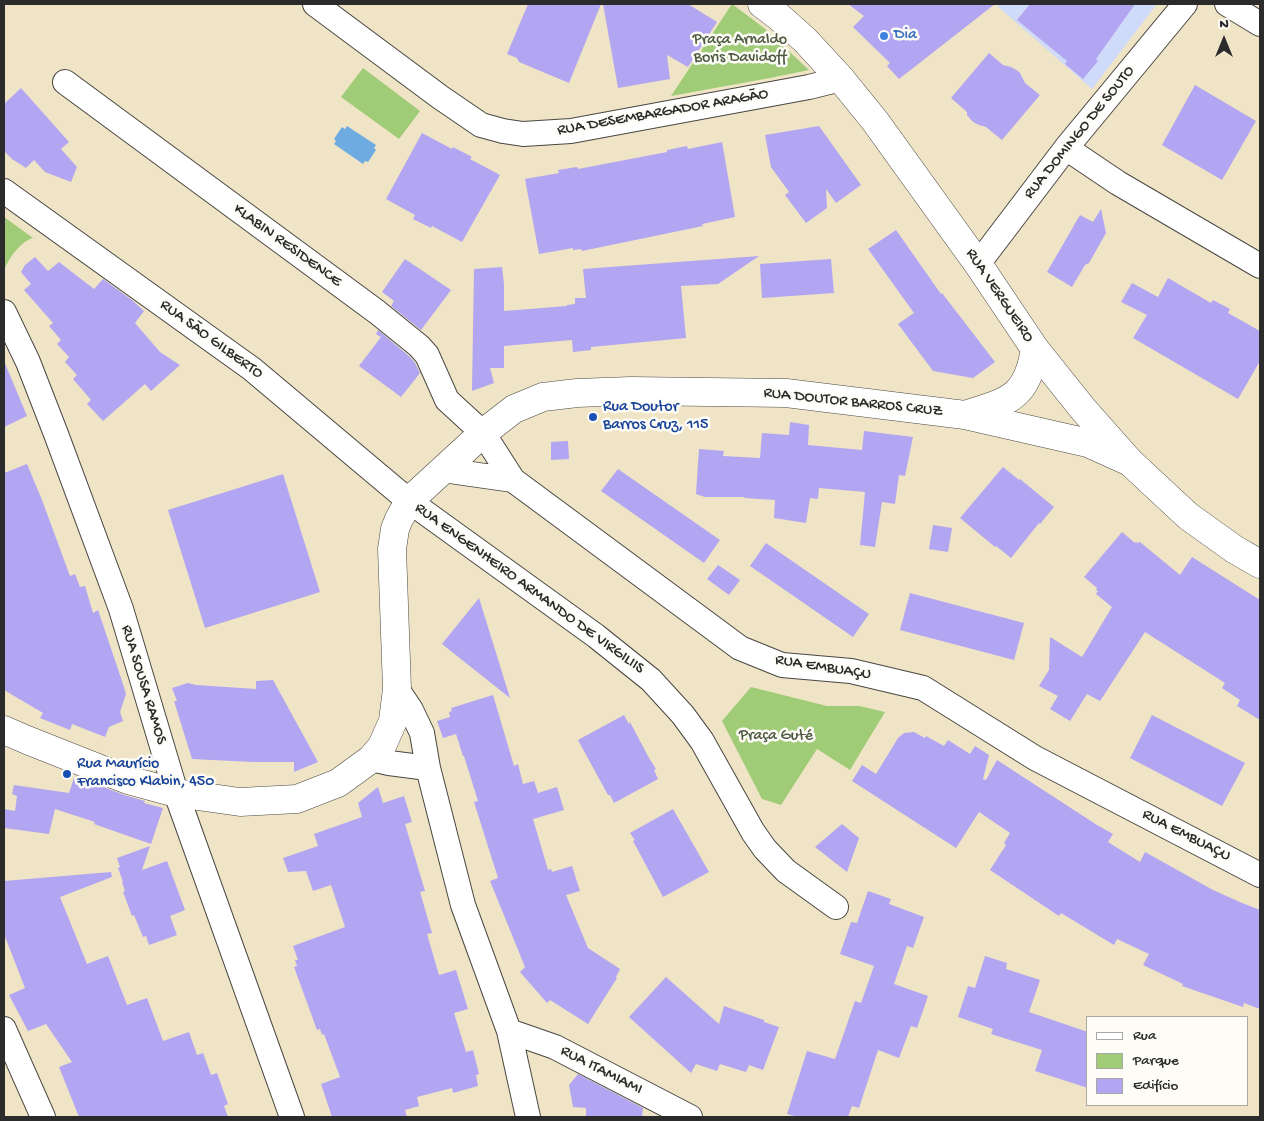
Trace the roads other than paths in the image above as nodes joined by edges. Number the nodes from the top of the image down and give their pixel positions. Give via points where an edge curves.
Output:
1 (315, 4) edge
2 (762, 4) edge
3 (1185, 4) edge
4 (1227, 4) edge
5 (1260, 24) edge
6 (841, 79) junction
7 (65, 82) dead end
8 (1066, 148) junction
9 (4, 191) edge
10 (978, 264) junction
11 (1260, 266) edge
12 (4, 312) edge
13 (1036, 349) junction
14 (965, 415) junction
15 (483, 433) junction
16 (1130, 462) junction
17 (443, 470) junction
18 (513, 480) junction
19 (409, 501) junction
20 (1260, 564) edge
21 (397, 689) junction
22 (4, 730) edge
23 (371, 759) junction
24 (428, 768) junction
25 (176, 793) junction
26 (1260, 875) edge
27 (836, 907) dead end
28 (4, 1029) edge
29 (510, 1031) junction
30 (43, 1117) edge
31 (292, 1117) edge
32 (528, 1117) edge
33 (690, 1117) edge

1 - 6 street, RUA DESEMBARGADOR ARAGÃO via 481,125 523,134 571,131
2 - 6 street, RUA VERGUEIRO via 805,40
3 - 8 street, RUA DOMINGO DE SOUTO
4 - 5 street
6 - 10 street, RUA VERGUEIRO
7 - 15 street, KLABIN RESIDENCE via 419,346 427,355 448,400
8 - 10 street, RUA DOMINGO DE SOUTO
8 - 11 street via 1118,183
9 - 19 street, RUA SÃO GILBERTO via 252,369
10 - 13 street, RUA VERGUEIRO
12 - 25 street, RUA SOUSA RAMOS via 28,362 121,609
13 - 14 street, RUA DOUTOR BARROS CRUZ via 1027,380 1017,393 1002,403
13 - 16 street, RUA VERGUEIRO
14 - 15 street, RUA DOUTOR BARROS CRUZ via 786,393 631,391 543,397 514,409
14 - 16 street, RUA DOUTOR BARROS CRUZ via 1088,442
15 - 17 street, RUA DOUTOR BARROS CRUZ
15 - 18 street, RUA EMBUAÇU
16 - 20 street, RUA VERGUEIRO via 1188,516
17 - 18 street, RUA EMBUAÇU
17 - 19 street, RUA DOUTOR BARROS CRUZ
18 - 26 street, RUA EMBUAÇU via 740,648 782,665 851,671 923,688 1036,758
19 - 21 street, RUA DOUTOR BARROS CRUZ via 398,519 392,549
19 - 27 street, RUA ENGENHEIRO ARMANDO DE VIRGILIIS via 652,680 702,741 764,848 786,871
21 - 23 street, RUA DOUTOR BARROS CRUZ via 389,733
21 - 24 street via 422,733
22 - 25 street, RUA DOUTOR BARROS CRUZ via 128,780
23 - 24 street
23 - 25 street, RUA DOUTOR BARROS CRUZ via 338,783 297,799 240,802
24 - 29 street via 463,905
25 - 31 street, RUA SOUSA RAMOS
28 - 30 street
29 - 32 street
29 - 33 street, RUA ITAMIAMI via 555,1047

